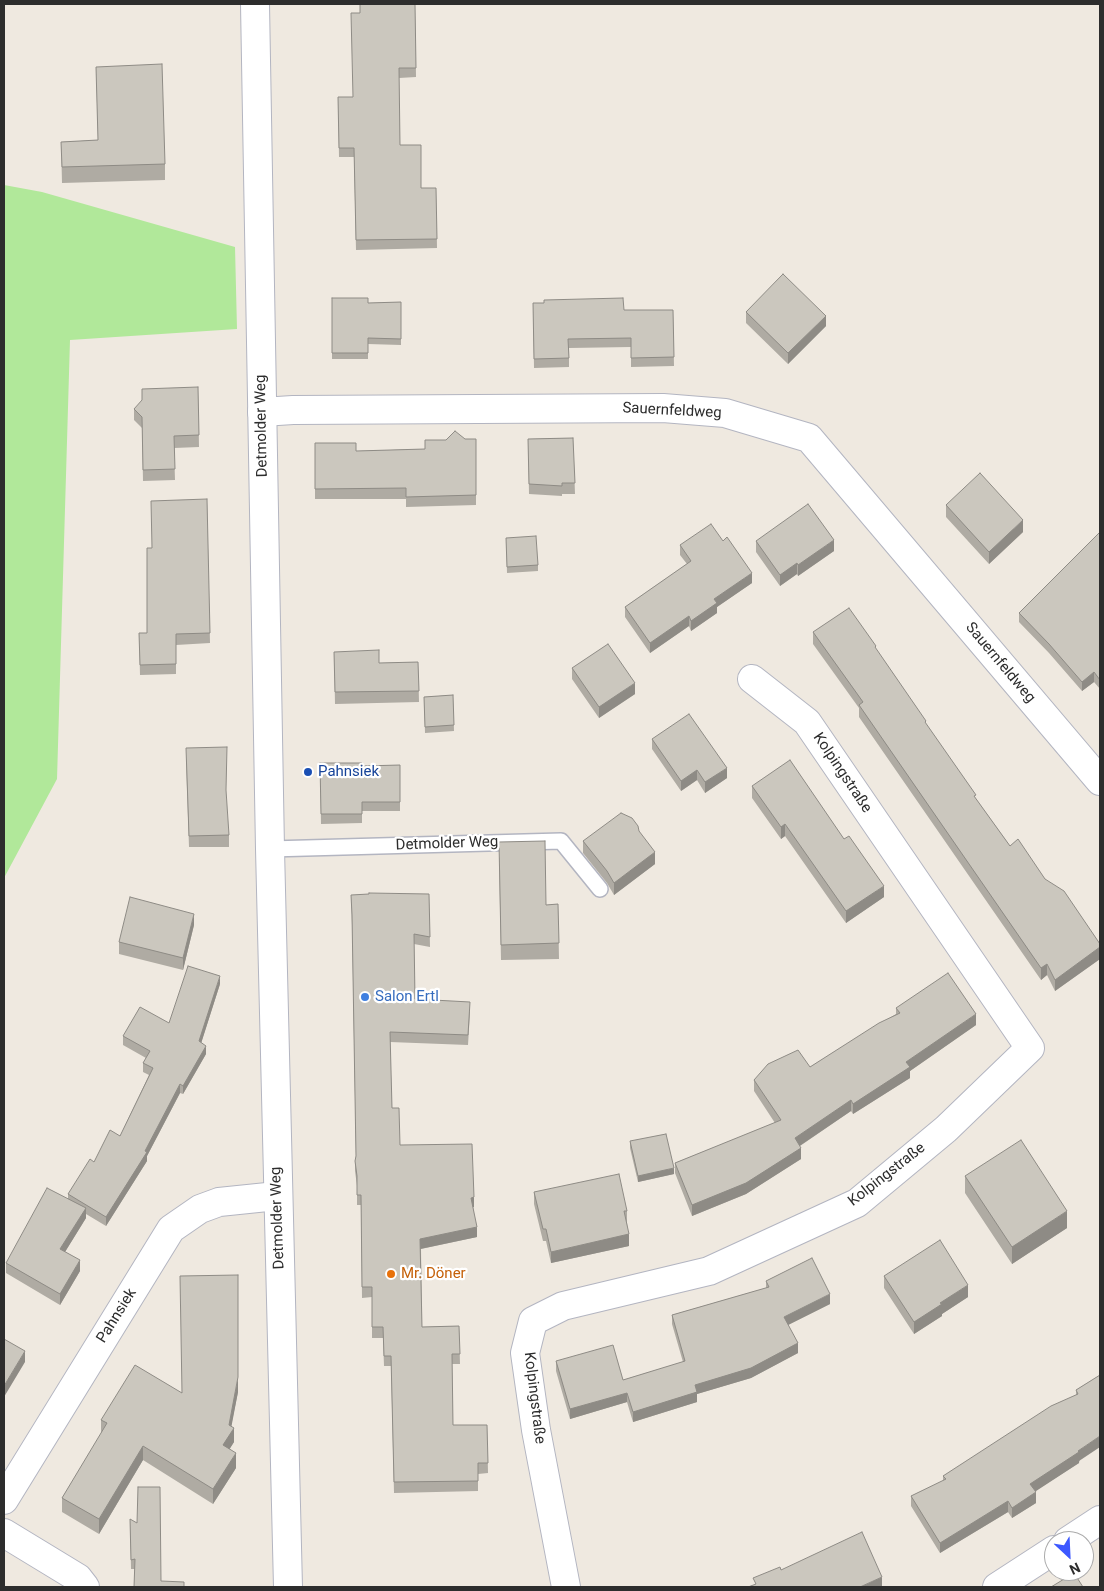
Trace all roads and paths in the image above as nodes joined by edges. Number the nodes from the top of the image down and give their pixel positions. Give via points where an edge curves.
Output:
1 (256, 4) edge
2 (262, 412) junction
3 (752, 679) dead end
4 (1100, 782) edge
5 (270, 849) junction
6 (600, 889) dead end
7 (277, 1196) junction
8 (4, 1500) edge
9 (1100, 1520) edge
10 (1083, 1531) edge
11 (4, 1534) edge
12 (1044, 1556) edge
13 (85, 1587) edge
14 (288, 1587) edge
15 (566, 1587) edge
16 (997, 1587) edge

1 - 2 street, Detmolder Weg
2 - 4 street, Sauernfeldweg via 664,408 725,413 809,438
2 - 5 street, Detmolder Weg
3 - 15 street, Kolpingstraße via 807,722 1030,1048 946,1129 857,1203 709,1271 563,1306 533,1322 525,1353
5 - 6 lane, Detmolder Weg via 561,841
5 - 7 street, Detmolder Weg
7 - 8 street, Pahnsiek via 219,1202 200,1209 171,1229
7 - 14 street, Detmolder Weg
9 - 10 street
11 - 13 street via 78,1578
12 - 16 street

